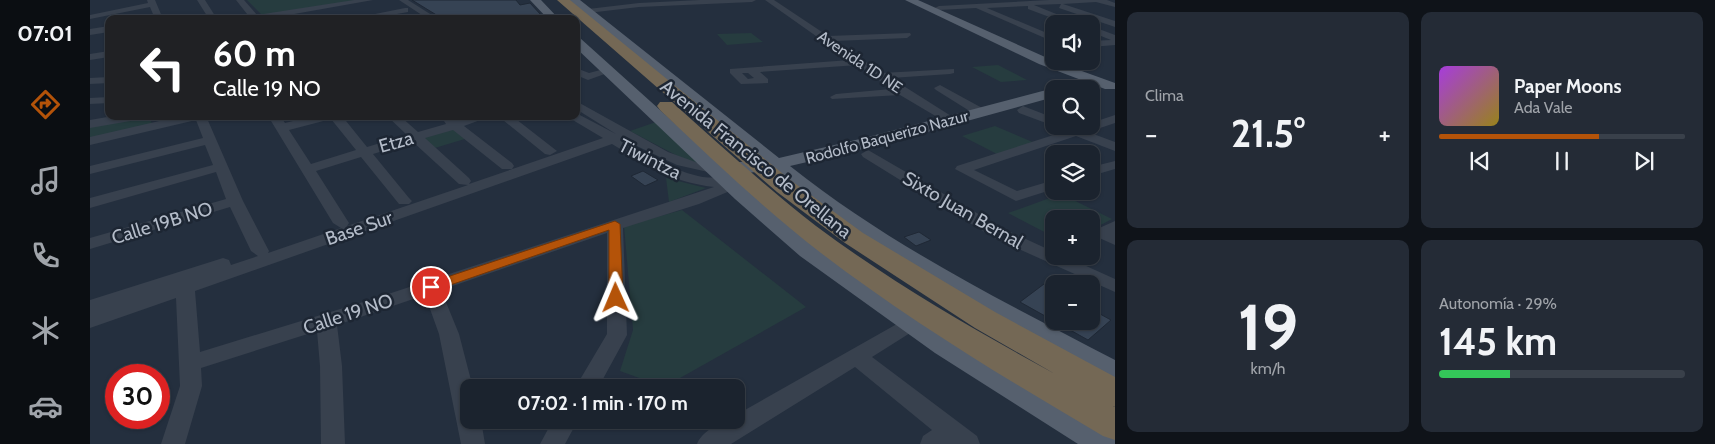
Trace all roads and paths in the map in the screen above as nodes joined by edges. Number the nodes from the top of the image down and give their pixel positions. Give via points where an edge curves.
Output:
1 (201, 0) edge
2 (240, 0) edge
3 (369, 0) edge
4 (535, 0) edge
5 (548, 0) edge
6 (563, 0) edge
7 (574, 0) edge
8 (752, 0) edge
9 (769, 0) edge
10 (786, 0) edge
11 (910, 0) edge
12 (921, 0) edge
13 (960, 0) edge
14 (1012, 0) edge
15 (1094, 0) edge
16 (1099, 0) edge
17 (1049, 1) edge
18 (152, 2) edge
19 (1022, 4) junction
20 (402, 5) edge
21 (1115, 5) edge
22 (977, 6) junction
23 (632, 7) edge
24 (939, 8) junction
25 (588, 11) junction
26 (158, 15) edge
27 (210, 15) edge
28 (252, 15) edge
29 (279, 15) edge
30 (377, 15) edge
31 (414, 15) edge
32 (425, 15) edge
33 (548, 15) edge
34 (564, 15) edge
35 (580, 15) edge
36 (580, 15) edge
37 (1052, 15) edge
38 (1000, 16) junction
39 (90, 17) edge
40 (1027, 17) dead end
41 (105, 23) edge
42 (1115, 24) edge
43 (90, 25) edge
44 (580, 29) edge
45 (105, 30) edge
46 (90, 32) edge
47 (1100, 32) edge
48 (1040, 33) junction
49 (1045, 33) edge
50 (907, 35) dead end
51 (1045, 35) edge
52 (1115, 38) edge
53 (826, 39) junction
54 (1115, 42) edge
55 (1100, 43) edge
56 (580, 46) edge
57 (1045, 54) edge
58 (105, 55) edge
59 (90, 57) edge
60 (860, 62) junction
61 (105, 63) edge
62 (90, 64) edge
63 (751, 70) dead end
64 (1082, 70) edge
65 (608, 71) junction
66 (950, 71) dead end
67 (580, 73) edge
68 (881, 76) junction
69 (105, 80) edge
70 (90, 81) edge
71 (1107, 82) edge
72 (940, 88) dead end
73 (902, 91) junction
74 (1045, 94) edge
75 (836, 97) dead end
76 (105, 100) edge
77 (90, 101) edge
78 (1045, 104) edge
79 (580, 107) edge
80 (1023, 110) junction
81 (980, 112) junction
82 (580, 118) edge
83 (1045, 119) edge
84 (113, 120) edge
85 (201, 120) edge
86 (295, 120) edge
87 (338, 120) edge
88 (397, 120) edge
89 (509, 120) edge
90 (154, 121) edge
91 (450, 121) edge
92 (953, 121) junction
93 (1112, 121) edge
94 (278, 122) edge
95 (90, 124) edge
96 (1100, 125) edge
97 (615, 134) junction
98 (1068, 135) edge
99 (1085, 135) edge
100 (414, 137) junction
101 (210, 140) junction
102 (90, 142) edge
103 (1115, 147) edge
104 (550, 151) junction
105 (364, 152) junction
106 (868, 154) junction
107 (1115, 165) edge
108 (507, 166) junction
109 (220, 167) junction
110 (308, 169) junction
111 (1100, 169) edge
112 (90, 170) edge
113 (755, 174) junction
114 (464, 180) junction
115 (1045, 187) edge
116 (235, 201) junction
117 (404, 201) junction
118 (90, 203) edge
119 (341, 223) junction
120 (615, 224) junction
121 (90, 244) edge
122 (260, 251) junction
123 (185, 283) junction
124 (1115, 286) edge
125 (431, 287) junction
126 (90, 307) edge
127 (90, 321) edge
128 (326, 321) junction
129 (911, 323) junction
130 (857, 357) junction
131 (190, 363) junction
132 (1115, 374) edge
133 (460, 379) edge
134 (591, 379) edge
135 (1115, 393) edge
136 (1115, 425) edge
137 (470, 429) edge
138 (561, 429) edge
139 (950, 439) edge
140 (173, 444) edge
141 (333, 444) edge
142 (473, 444) edge
143 (552, 444) edge
144 (709, 444) edge
145 (1106, 444) edge

1 - 27 street
2 - 28 street
3 - 29 street
4 - 33 main road
5 - 34 highway
6 - 36 highway, Avenida Francisco de Orellana
7 - 25 main road, Avenida Francisco de Orellana
8 - 23 street
9 - 10 street
9 - 23 street
9 - 53 street, Avenida 1D NE
11 - 71 main road via 1044,61
12 - 24 main road
13 - 22 street
14 - 19 street
15 - 17 street
16 - 21 street
17 - 19 street
17 - 42 street
18 - 26 street
18 - 39 street
19 - 22 street
19 - 37 street
20 - 30 street
20 - 31 street
20 - 32 street
22 - 24 street
22 - 38 street
23 - 25 street
24 - 57 main road
25 - 113 main road, Avenida Francisco de Orellana
35 - 113 highway, Avenida Francisco de Orellana
38 - 40 street
38 - 48 street
41 - 43 street
44 - 113 highway, Avenida Francisco de Orellana
45 - 46 street
47 - 52 street
48 - 49 street
48 - 51 street
50 - 53 street
53 - 60 street, Avenida 1D NE
54 - 55 street
56 - 65 main road, Avenida Francisco de Orellana
58 - 59 street
60 - 63 street
60 - 68 street, Avenida 1D NE
61 - 62 street
64 - 71 main road
65 - 67 street via 588,77
65 - 113 main road, Avenida Francisco de Orellana
66 - 68 street
68 - 73 street, Avenida 1D NE
69 - 70 street
72 - 81 street
73 - 75 street
73 - 92 street, Avenida 1D NE
74 - 81 main road, Rodolfo Baquerizo Nazur
76 - 77 street
78 - 80 main road, Rodolfo Baquerizo Nazur
79 - 97 street, Tiwintza
80 - 83 street
80 - 106 main road, Rodolfo Baquerizo Nazur
81 - 92 main road, Rodolfo Baquerizo Nazur
82 - 97 street, Tiwintza
84 - 95 street
85 - 101 street
86 - 94 street
87 - 105 street
88 - 100 street
89 - 104 street
90 - 102 street
91 - 100 street, Etza
91 - 108 street
92 - 113 main road, Rodolfo Baquerizo Nazur
93 - 96 street
94 - 110 street
97 - 104 street, Base Sur
97 - 113 street, Tiwintza via 698,168
97 - 113 street, Tiwintza via 668,172 698,181
97 - 123 street, Base Sur
98 - 115 street via 962,169 1013,196
99 - 103 street
100 - 105 street, Etza
100 - 114 street
101 - 109 street
101 - 112 street
104 - 108 street, Base Sur
105 - 110 street, Etza
105 - 117 street
106 - 113 main road, Rodolfo Baquerizo Nazur
106 - 124 street, Sixto Juan Bernal via 1000,234
107 - 111 street
108 - 114 street, Base Sur
109 - 116 street
109 - 118 street
110 - 119 street
113 - 120 street, Calle 19 NO via 675,208
113 - 129 main road, Avenida Francisco de Orellana via 808,251
113 - 132 main road, Avenida Francisco de Orellana via 866,231 993,308
113 - 135 highway, Avenida Francisco de Orellana via 910,275
113 - 136 highway, Avenida Francisco de Orellana via 829,247 965,337
114 - 117 street, Base Sur
116 - 121 street, Calle 19B NO
116 - 122 street
117 - 119 street, Base Sur
119 - 122 street, Base Sur
120 - 125 street, Calle 19 NO
120 - 134 street via 617,336
122 - 123 street, Base Sur
123 - 126 street, Base Sur
123 - 127 street, Base Sur
123 - 131 street
125 - 128 street, Calle 19 NO
125 - 133 street via 450,334
128 - 131 street, Calle 19 NO
128 - 141 street
129 - 130 street
129 - 145 main road, Avenida Francisco de Orellana
130 - 139 street
130 - 144 street
131 - 140 street via 191,386
137 - 142 street
138 - 143 street

